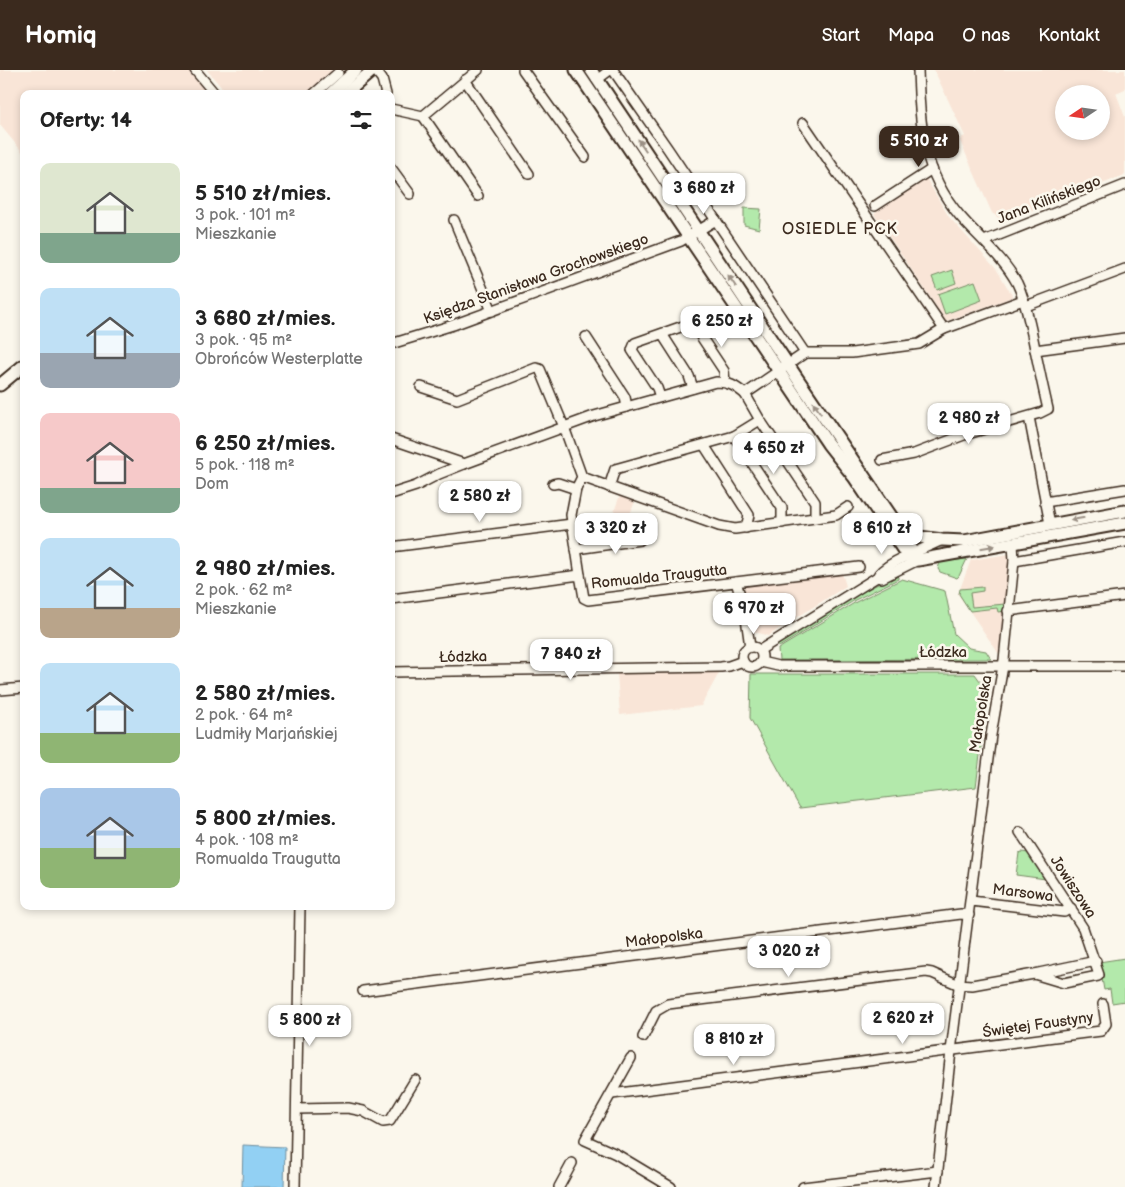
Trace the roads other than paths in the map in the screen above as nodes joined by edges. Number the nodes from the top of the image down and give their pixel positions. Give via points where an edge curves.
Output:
1 (195, 70) edge
2 (356, 70) edge
3 (374, 70) edge
4 (478, 70) edge
5 (523, 70) edge
6 (576, 70) edge
7 (612, 70) edge
8 (918, 70) edge
9 (338, 73) dead end
10 (594, 74) edge
11 (465, 80) junction
12 (212, 90) edge
13 (319, 90) edge
14 (334, 90) edge
15 (350, 90) edge
16 (385, 90) edge
17 (395, 110) edge
18 (423, 116) junction
19 (803, 123) dead end
20 (585, 157) dead end
21 (932, 169) junction
22 (395, 173) edge
23 (529, 174) dead end
24 (1125, 185) edge
25 (410, 194) dead end
26 (478, 196) dead end
27 (875, 206) dead end
28 (454, 220) dead end
29 (716, 220) junction
30 (694, 234) junction
31 (984, 241) junction
32 (1125, 269) edge
33 (1024, 303) junction
34 (492, 311) junction
35 (703, 319) dead end
36 (692, 323) junction
37 (944, 329) junction
38 (662, 334) junction
39 (586, 337) dead end
40 (1125, 338) edge
41 (395, 343) edge
42 (1035, 350) junction
43 (805, 354) junction
44 (20, 368) edge
45 (784, 368) junction
46 (725, 382) junction
47 (0, 385) edge
48 (421, 386) dead end
49 (692, 388) junction
50 (745, 394) junction
51 (660, 398) junction
52 (627, 407) junction
53 (1030, 417) junction
54 (760, 420) junction
55 (564, 427) junction
56 (734, 436) junction
57 (395, 440) edge
58 (704, 445) junction
59 (882, 460) dead end
60 (464, 464) junction
61 (582, 477) junction
62 (552, 484) dead end
63 (609, 487) junction
64 (576, 489) junction
65 (1125, 489) edge
66 (395, 493) edge
67 (1045, 502) junction
68 (848, 507) dead end
69 (1125, 511) edge
70 (815, 518) junction
71 (782, 523) junction
72 (1125, 523) edge
73 (572, 524) junction
74 (1050, 524) junction
75 (746, 528) junction
76 (904, 535) junction
77 (643, 537) dead end
78 (942, 540) junction
79 (1125, 542) edge
80 (1012, 543) junction
81 (395, 546) edge
82 (576, 549) junction
83 (914, 557) junction
84 (1014, 561) junction
85 (859, 567) dead end
86 (580, 575) junction
87 (736, 582) junction
88 (1125, 596) edge
89 (395, 598) edge
90 (1008, 612) junction
91 (750, 647) junction
92 (760, 650) junction
93 (743, 662) junction
94 (761, 662) junction
95 (1003, 666) junction
96 (1125, 666) edge
97 (395, 672) edge
98 (20, 688) edge
99 (0, 690) edge
100 (1020, 832) dead end
101 (971, 901) junction
102 (1071, 908) junction
103 (300, 910) edge
104 (969, 915) junction
105 (1096, 961) junction
106 (1034, 974) junction
107 (960, 985) junction
108 (364, 990) dead end
109 (1103, 1004) dead end
110 (643, 1037) dead end
111 (951, 1051) junction
112 (632, 1058) dead end
113 (415, 1080) dead end
114 (612, 1094) junction
115 (297, 1109) junction
116 (572, 1163) dead end
117 (938, 1171) junction
118 (295, 1187) edge
119 (559, 1187) edge
120 (671, 1187) edge
121 (803, 1187) edge
122 (936, 1187) edge

1 - 12 street
2 - 14 main road
3 - 15 main road
3 - 16 street via 382,79
4 - 11 street
5 - 20 street
6 - 30 main road
7 - 10 street
7 - 29 street
8 - 21 street via 920,126
9 - 13 street
30 -> 10 main road
11 - 18 street
11 - 23 street
17 - 18 street
18 - 26 street
19 - 37 street
21 - 27 street
21 - 31 street via 946,198
22 - 25 street
24 - 31 street, Jana Kilińskiego
28 - 34 street
29 - 30 street, Księdza Stanisława Grochowskiego
29 - 43 street
30 - 34 street, Księdza Stanisława Grochowskiego
30 - 45 main road
31 - 33 street via 1010,272
32 - 33 street
33 - 37 street
33 - 42 street
34 - 41 street, Księdza Stanisława Grochowskiego
35 - 36 street
36 - 38 street
36 - 46 street via 724,371
37 - 43 street via 919,344 852,353
38 - 49 street via 689,376
38 - 51 street via 635,343 632,350
39 - 52 street via 625,397
40 - 42 street
42 - 53 street via 1048,408
43 - 45 street
44 - 47 main road
45 - 50 street
76 -> 45 main road
45 - 83 main road via 828,444
46 - 49 street
46 - 50 street
48 - 55 street via 458,399 540,369
49 - 51 street
50 - 54 street
51 - 52 street
52 - 55 street
53 - 59 street via 964,435 914,454
53 - 67 street
54 - 56 street
54 - 70 street via 814,502
55 - 60 street
55 - 61 street
56 - 58 street
56 - 71 street via 782,508
57 - 60 street
58 - 63 street via 615,469
58 - 75 street via 749,515
60 - 66 street
61 - 63 street
61 - 64 street
62 - 64 street
63 - 75 street via 719,526
64 - 73 street
65 - 67 street
67 - 74 street
68 - 70 street via 836,515
69 -> 74 main road
70 - 71 street
71 - 75 street
72 - 80 main road
73 - 81 street
73 - 82 street
74 - 78 main road via 964,541
76 - 78 main road
76 - 83 street
77 - 82 street
78 - 83 street
79 - 84 street
83 -> 80 main road via 940,556
80 - 84 street, Małopolska
82 - 86 street
83 - 92 street via 893,562 877,577
84 - 90 street, Małopolska
85 - 87 street, Romualda Traugutta
86 - 87 street, Romualda Traugutta via 584,598 588,600
86 - 89 street, Romualda Traugutta
87 - 91 street via 745,611
88 - 90 street
90 - 95 street, Małopolska
91 - 92 street
91 - 93 street via 743,652
92 - 94 street
93 - 94 street via 752,667
93 - 97 street, Łódzka via 721,667
94 - 95 street, Łódzka via 778,666
95 - 96 street, Łódzka
95 - 101 street, Małopolska via 991,735
98 - 99 street
100 - 102 street, Jowiszowa
101 - 102 street, Marsowa via 1064,912
101 - 104 street, Małopolska
102 - 105 street, Jowiszowa
103 - 115 street
104 - 107 street, Małopolska
104 - 108 street, Małopolska
105 - 106 street
105 - 106 street via 1098,976 1064,983
106 - 107 street
107 - 110 street via 926,972 668,1004 656,1012
107 - 111 street, Małopolska
109 - 111 street, Świętej Faustyny via 1106,1024 1100,1031
111 - 114 street
111 - 117 street, Małopolska
112 - 114 street
113 - 115 street via 387,1122 348,1108
114 - 120 street via 585,1140 616,1154
115 - 118 street
116 - 119 street
117 - 121 street
117 - 122 street, Małopolska

